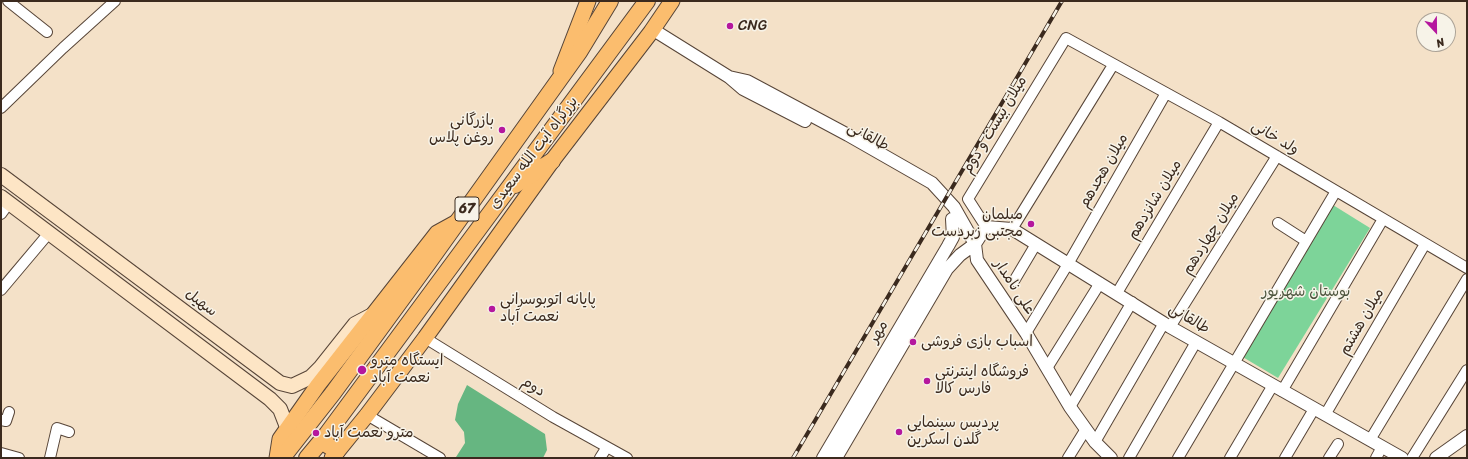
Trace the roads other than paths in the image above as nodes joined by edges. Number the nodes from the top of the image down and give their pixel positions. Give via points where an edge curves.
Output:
1 (8, 1) edge
2 (115, 1) edge
3 (588, 1) edge
4 (610, 1) edge
5 (647, 1) edge
6 (672, 1) edge
7 (652, 29) junction
8 (46, 32) dead end
9 (1066, 38) joint
10 (1113, 65) junction
11 (729, 77) junction
12 (556, 84) junction
13 (1166, 93) junction
14 (1, 108) edge
15 (1219, 122) junction
16 (1277, 156) junction
17 (552, 161) junction
18 (1, 175) edge
19 (1336, 191) junction
20 (505, 192) junction
21 (4, 205) edge
22 (953, 213) junction
23 (1383, 219) junction
24 (457, 222) junction
25 (1278, 223) dead end
26 (986, 227) junction
27 (1012, 229) junction
28 (49, 233) junction
29 (1306, 241) junction
30 (1036, 244) junction
31 (1425, 244) junction
32 (948, 246) junction
33 (967, 250) junction
34 (978, 260) joint
35 (1068, 264) junction
36 (1467, 268) edge
37 (1467, 279) edge
38 (1014, 281) dead end
39 (1100, 283) junction
40 (1, 290) edge
41 (1117, 293) junction
42 (1132, 302) junction
43 (377, 312) junction
44 (1167, 325) junction
45 (1026, 333) junction
46 (425, 338) junction
47 (1196, 342) junction
48 (1233, 363) junction
49 (1047, 368) junction
50 (1467, 370) edge
51 (280, 383) junction
52 (1278, 388) junction
53 (869, 391) junction
54 (270, 399) junction
55 (1070, 407) junction
56 (1314, 409) junction
57 (8, 412) dead end
58 (1325, 415) junction
59 (367, 416) junction
60 (1, 420) edge
61 (287, 427) junction
62 (1086, 429) junction
63 (69, 432) dead end
64 (1467, 436) edge
65 (1370, 440) junction
66 (321, 441) junction
67 (1095, 442) junction
68 (1338, 444) dead end
69 (607, 447) junction
70 (1382, 447) junction
71 (1, 453) edge
72 (334, 455) edge
73 (19, 458) edge
74 (50, 458) edge
75 (277, 458) edge
76 (282, 458) edge
77 (307, 458) edge
78 (440, 458) edge
79 (600, 458) edge
80 (627, 458) edge
81 (823, 458) edge
82 (836, 458) edge
83 (1068, 458) edge
84 (1110, 458) edge
85 (1129, 458) edge
86 (1178, 458) edge
87 (1230, 458) edge
88 (1285, 458) edge
89 (1330, 458) edge
90 (1376, 458) edge
91 (1402, 458) edge
92 (1412, 458) edge
93 (1436, 458) edge

1 - 8 street
2 - 14 street
3 - 12 main road
4 - 12 highway, بزرگراه آیت الله سعیدی / 67
5 - 20 highway, بزرگراه آیت الله سعیدی / 67
6 - 7 main road
7 - 11 street, طالقانی
7 - 17 main road
9 - 10 street, ولد خانی
9 - 26 street, میلان بیست و دوم via 968,199
10 - 13 street, ولد خانی
10 - 27 street
11 - 22 street, طالقانی via 743,89 912,179 928,189 949,212
11 - 22 street, طالقانی via 747,81 932,183
12 - 24 highway, بزرگراه آیت الله سعیدی / 67
13 - 15 street, ولد خانی
13 - 35 street, میلان هجدهم
15 - 16 street, ولد خانی
15 - 41 street, میلان شانزدهم
16 - 19 street, ولد خانی
16 - 44 street, میلان چهاردهم
17 - 20 highway
17 - 46 main road
18 - 51 main road, سهیل
19 - 23 street, ولد خانی
19 - 29 street
20 - 66 highway, بزرگراه آیت الله سعیدی / 67
21 - 28 main road
22 - 32 street, مهر via 953,237
22 - 33 street, طالقانی
23 - 31 street, ولد خانی
23 - 52 street
24 - 43 main road via 437,233
24 - 76 highway, بزرگراه آیت الله سعیدی / 67 via 333,393
25 - 29 street
26 - 27 street, طالقانی
26 - 33 street
27 - 30 street, طالقانی
28 - 40 street
28 - 54 main road
29 - 48 street
30 - 35 street, طالقانی
30 - 38 street
31 - 36 street, ولد خانی
31 - 58 street, میلان هشتم
32 - 33 street via 959,244 962,250
32 - 53 street, مهر
33 - 34 street, طالقانی
33 - 53 street, مهر via 947,269
34 - 45 street, علی نامدار
35 - 39 street, طالقانی
35 - 45 street, میلان هجدهم
37 - 65 street
39 - 41 street, طالقانی
39 - 49 street
41 - 42 street, طالقانی
42 - 44 street, طالقانی
42 - 55 street
43 - 51 main road via 355,324 310,377 292,386
43 - 61 main road
44 - 47 street, طالقانی
44 - 67 street, میلان چهاردهم
45 - 49 street, علی نامدار
46 - 59 main road
46 - 69 street, دوم via 553,417
47 - 48 street, طالقانی
47 - 85 street
48 - 52 street, طالقانی
48 - 86 street
49 - 55 street, علی نامدار
50 - 92 street
51 - 54 main road via 284,388 284,394 276,400
52 - 56 street, طالقانی
52 - 87 street
53 - 81 street, مهر
53 - 82 street, مهر
54 - 61 main road via 280,409
55 - 62 street, علی نامدار
56 - 58 street, طالقانی
56 - 88 street
57 - 60 street via 6,421
58 - 65 street, طالقانی
59 - 72 main road
59 - 78 street
61 - 75 main road via 280,439
62 - 67 street, علی نامدار
62 - 83 street
63 - 74 street via 57,428
64 - 93 street
65 - 70 street, طالقانی
66 - 72 highway
66 - 77 highway, بزرگراه آیت الله سعیدی / 67
67 - 84 street, علی نامدار
68 - 89 street
69 - 79 street
69 - 80 street, دوم
70 - 90 street
70 - 91 street, طالقانی
71 - 73 street

